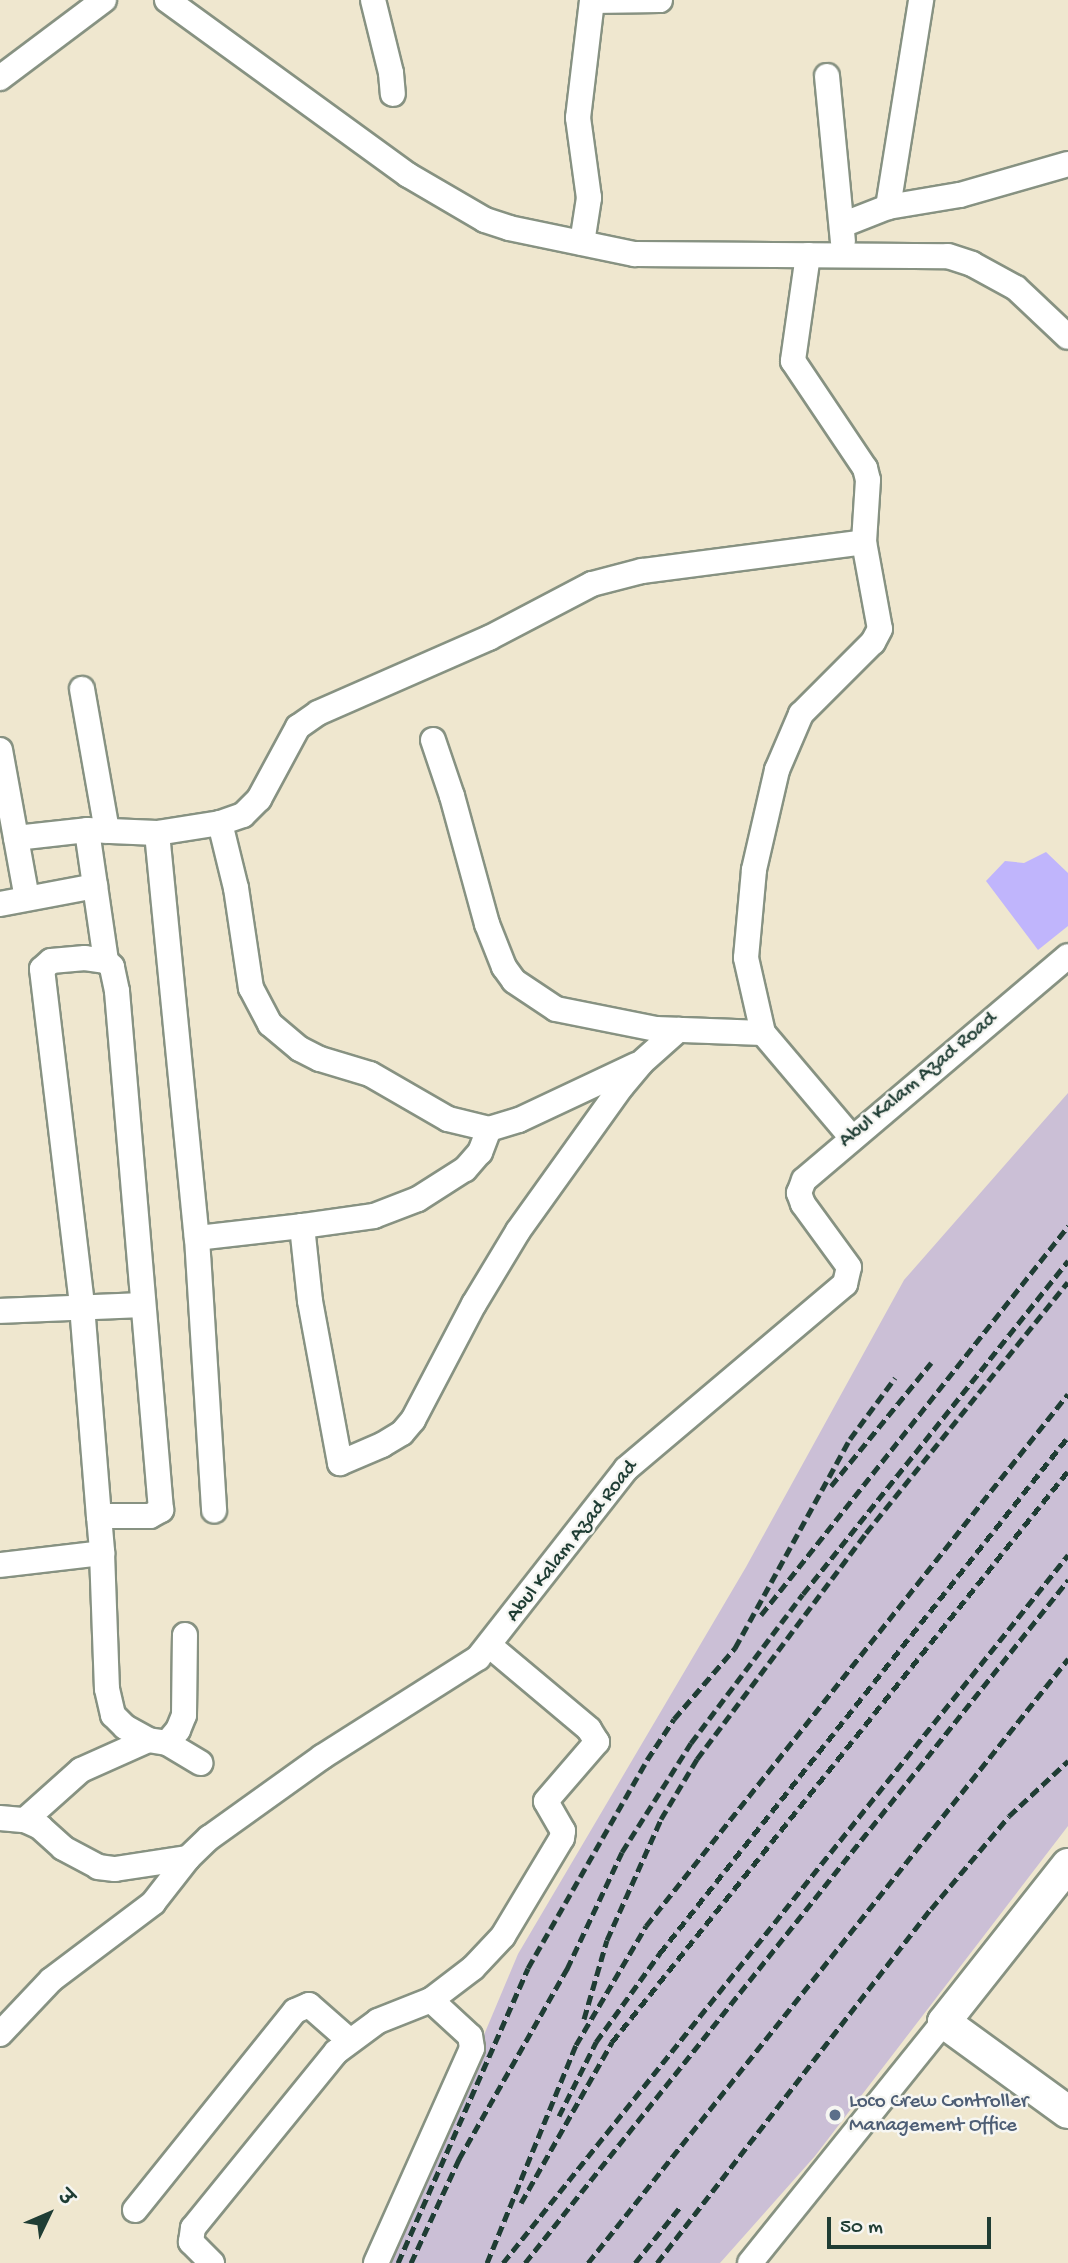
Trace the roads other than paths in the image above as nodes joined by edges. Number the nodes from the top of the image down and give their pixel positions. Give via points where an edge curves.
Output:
1 (104, 0) edge
2 (167, 0) edge
3 (373, 0) edge
4 (592, 0) edge
5 (660, 0) edge
6 (921, 0) edge
7 (827, 76) dead end
8 (0, 78) edge
9 (393, 94) dead end
10 (1068, 164) edge
11 (888, 207) junction
12 (842, 225) junction
13 (582, 243) junction
14 (808, 255) junction
15 (845, 255) junction
16 (1068, 337) edge
17 (864, 542) junction
18 (82, 689) dead end
19 (433, 740) dead end
20 (0, 750) edge
21 (220, 823) junction
22 (97, 830) junction
23 (157, 833) junction
24 (16, 838) junction
25 (95, 886) junction
26 (27, 898) junction
27 (0, 904) edge
28 (1068, 956) edge
29 (106, 961) junction
30 (678, 1030) junction
31 (763, 1033) junction
32 (640, 1063) junction
33 (489, 1129) junction
34 (852, 1138) junction
35 (302, 1226) junction
36 (197, 1238) junction
37 (82, 1306) junction
38 (143, 1306) junction
39 (0, 1311) edge
40 (214, 1510) dead end
41 (99, 1516) junction
42 (102, 1553) junction
43 (0, 1565) edge
44 (185, 1634) dead end
45 (490, 1646) junction
46 (158, 1742) junction
47 (200, 1763) dead end
48 (0, 1818) edge
49 (25, 1820) junction
50 (188, 1858) junction
51 (1068, 1865) edge
52 (431, 2000) junction
53 (944, 2022) junction
54 (3, 2027) edge
55 (349, 2040) junction
56 (1068, 2112) edge
57 (135, 2210) dead end
58 (212, 2263) edge
59 (376, 2263) edge
60 (750, 2263) edge

1 - 8 street
2 - 13 street via 408,175 509,228
3 - 9 street
4 - 5 street
4 - 13 street via 578,118 589,198
6 - 11 street
7 - 12 street
10 - 11 street via 960,195
11 - 12 street
12 - 15 street
13 - 14 street via 635,254
14 - 15 street
14 - 17 street via 793,360 865,468
15 - 16 street via 948,256 972,264 1016,288
17 - 21 street via 642,570 592,584 489,638 318,713 288,740 254,806
17 - 31 street via 880,629 873,642 801,714 777,770 754,870 746,958
18 - 22 street
19 - 30 street via 487,925 514,981 556,1009
20 - 24 street
21 - 23 street
21 - 33 street via 236,888 251,988 270,1024 320,1059 370,1074 448,1119
22 - 23 street
22 - 24 street
22 - 25 street
23 - 36 street
24 - 26 street
25 - 26 street
25 - 29 street
26 - 27 street
28 - 34 street, Abul Kalam Azad Road
29 - 37 street via 51,961 42,970
29 - 38 street via 115,976 124,1048
30 - 31 street
30 - 32 street
31 - 34 street
32 - 33 street via 519,1120
32 - 35 street via 511,1242 412,1420 382,1446 340,1463 310,1301
33 - 35 street via 480,1152 465,1169 418,1199 374,1216
34 - 45 street, Abul Kalam Azad Road via 817,1166 799,1193 849,1267 845,1284 626,1469
35 - 36 street
36 - 40 street
37 - 38 street
37 - 39 street
37 - 41 street
38 - 41 street via 161,1510 150,1516
41 - 42 street
42 - 43 street
42 - 46 street via 107,1689 113,1715 125,1727
44 - 46 street via 184,1715 178,1730
45 - 50 street, Abul Kalam Azad Road via 464,1669 291,1778
45 - 52 street via 589,1729 597,1742 546,1801 563,1831 562,1838 503,1936 473,1968
46 - 47 street
46 - 49 street via 81,1770
48 - 49 street
49 - 50 street via 98,1867 115,1870
50 - 54 street, Abul Kalam Azad Road via 153,1902 51,1980
51 - 53 street
52 - 55 street via 378,2021
52 - 59 street via 470,2036 472,2048
53 - 56 street
53 - 60 street
55 - 57 street via 309,2006 295,2011
55 - 58 street via 193,2228 191,2242

